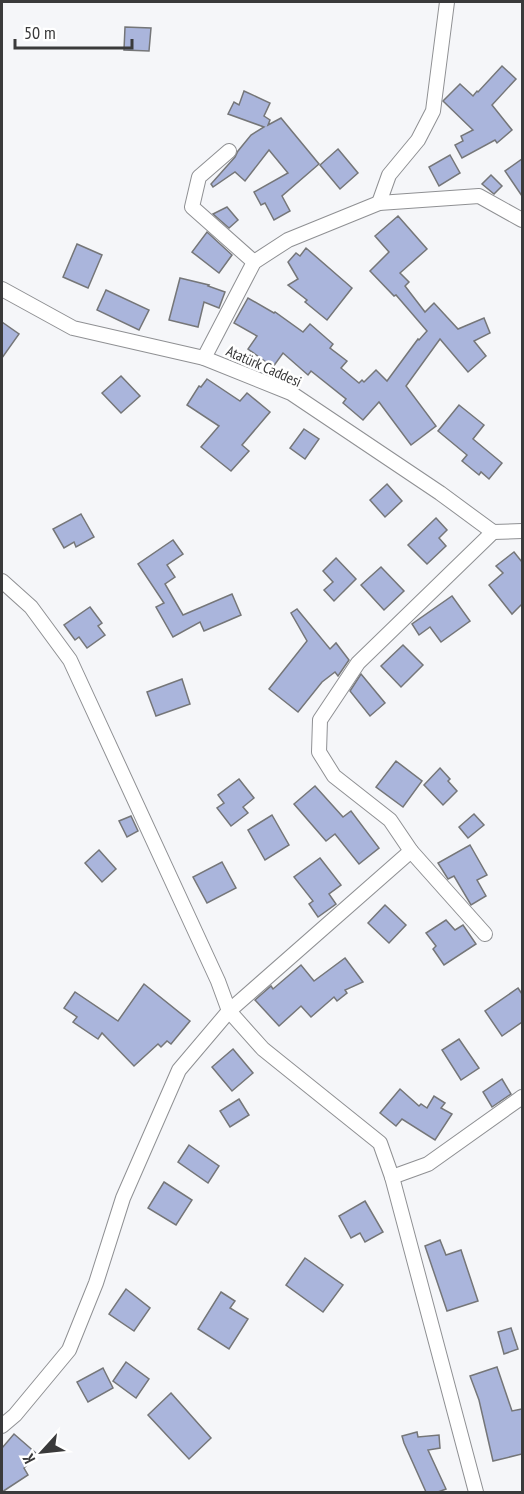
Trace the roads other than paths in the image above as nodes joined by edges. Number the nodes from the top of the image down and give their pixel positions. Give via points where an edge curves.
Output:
1 (447, 2) edge
2 (229, 151) dead end
3 (379, 203) junction
4 (522, 220) edge
5 (254, 262) junction
6 (2, 289) edge
7 (204, 358) junction
8 (522, 531) edge
9 (493, 532) junction
10 (2, 581) edge
11 (411, 851) junction
12 (485, 934) dead end
13 (229, 1011) junction
14 (522, 1097) edge
15 (392, 1177) junction
16 (2, 1426) edge
17 (476, 1492) edge

1 - 3 street via 433,111 418,140 388,175
2 - 5 street via 199,177 192,207
3 - 4 street via 479,196
3 - 5 street via 288,240
5 - 7 street
6 - 7 street, Atatürk Caddesi via 73,328
7 - 9 street, Atatürk Caddesi via 291,393
8 - 9 street
9 - 11 street via 358,663 320,720 319,752 334,776 390,820
10 - 13 street via 32,607 70,660
11 - 12 street
11 - 13 street
13 - 15 street via 263,1049 380,1143
13 - 16 street via 179,1070 123,1198 96,1283 69,1350
14 - 15 street via 428,1164
15 - 17 street

